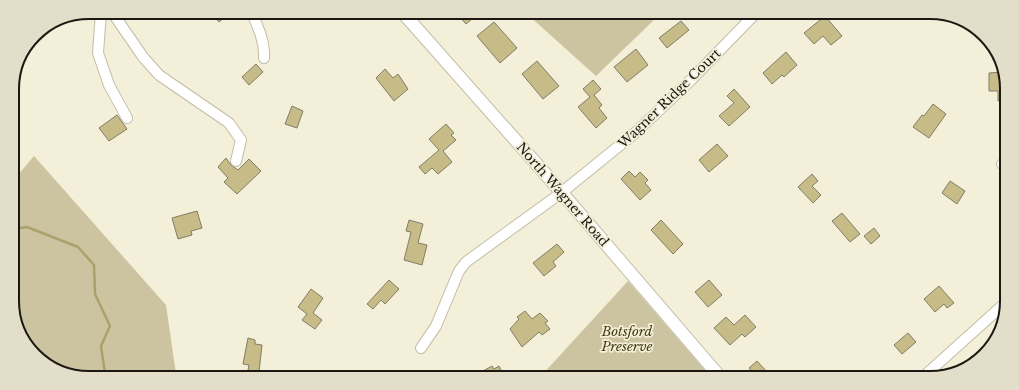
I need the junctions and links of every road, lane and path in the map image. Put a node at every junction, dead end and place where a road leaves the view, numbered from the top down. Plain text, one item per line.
1 (100, 19) edge
2 (117, 19) edge
3 (255, 19) edge
4 (408, 19) edge
5 (750, 19) edge
6 (264, 58) dead end
7 (127, 118) dead end
8 (236, 161) dead end
9 (561, 193) junction
10 (1000, 308) edge
11 (421, 348) dead end
12 (715, 371) edge
13 (930, 371) edge

1 - 7 street
2 - 8 street
3 - 6 street
4 - 9 main road, North Wagner Road
5 - 9 street, Wagner Ridge Court
9 - 11 street, Wagner Ridge Court
9 - 12 main road, North Wagner Road
10 - 13 street

